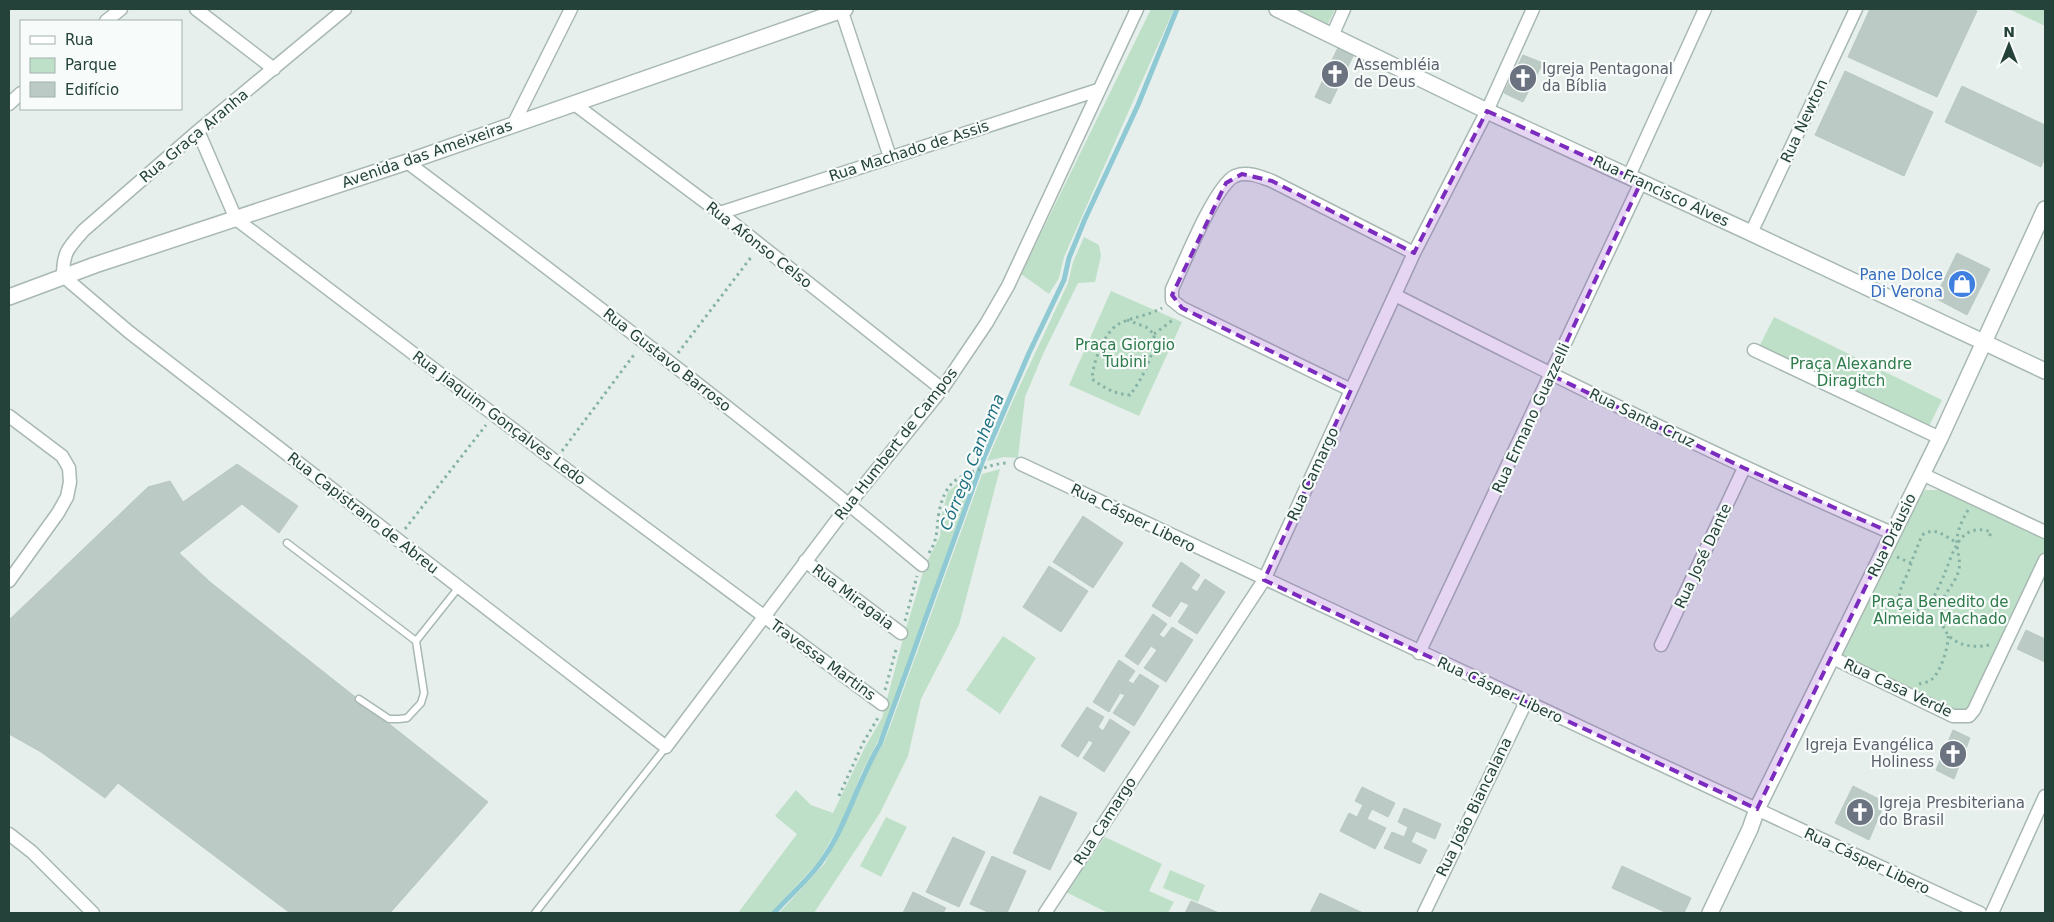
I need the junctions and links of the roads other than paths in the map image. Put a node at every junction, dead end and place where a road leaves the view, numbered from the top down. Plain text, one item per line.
1 (121, 9) edge
2 (196, 9) edge
3 (345, 9) edge
4 (571, 9) edge
5 (842, 9) edge
6 (1137, 9) edge
7 (1277, 9) edge
8 (1344, 9) edge
9 (1533, 9) edge
10 (1705, 9) edge
11 (1856, 9) edge
12 (107, 20) edge
13 (1332, 36) junction
14 (274, 69) junction
15 (1098, 90) junction
16 (20, 94) edge
17 (573, 103) junction
18 (9, 104) edge
19 (1487, 111) junction
20 (513, 124) junction
21 (198, 131) junction
22 (890, 157) junction
23 (407, 162) junction
24 (1635, 179) junction
25 (2045, 209) edge
26 (720, 213) junction
27 (236, 219) junction
28 (1752, 233) junction
29 (1414, 253) junction
30 (63, 276) junction
31 (1395, 295) junction
32 (9, 298) edge
33 (1984, 341) junction
34 (1754, 350) dead end
35 (2045, 371) edge
36 (1551, 375) junction
37 (942, 389) junction
38 (1351, 390) junction
39 (9, 416) edge
40 (1940, 438) junction
41 (1022, 464) dead end
42 (1744, 468) junction
43 (1922, 474) junction
44 (849, 504) junction
45 (2045, 532) edge
46 (1892, 533) junction
47 (287, 543) dead end
48 (2045, 560) edge
49 (806, 561) junction
50 (922, 565) dead end
51 (1264, 580) junction
52 (9, 581) edge
53 (459, 587) junction
54 (763, 616) junction
55 (901, 633) dead end
56 (416, 641) junction
57 (1662, 645) dead end
58 (1419, 653) junction
59 (1832, 658) junction
60 (359, 699) dead end
61 (1526, 702) junction
62 (882, 704) dead end
63 (666, 747) junction
64 (2045, 796) edge
65 (1757, 809) junction
66 (9, 834) edge
67 (93, 913) edge
68 (535, 913) edge
69 (1045, 913) edge
70 (1424, 913) edge
71 (1710, 913) edge
72 (1980, 913) edge
73 (1992, 913) edge

1 - 12 street
2 - 14 street
3 - 14 street, Rua Graça Aranha
4 - 20 street
5 - 17 street, Avenida das Ameixeiras
5 - 22 street
6 - 15 street, Rua Humbert de Campos
7 - 13 street, Rua Francisco Alves
8 - 13 street
9 - 19 street, Rua Camargo
10 - 24 street, Rua Ermano Guazzelli
11 - 28 street, Rua Newton
13 - 19 street, Rua Francisco Alves
14 - 21 street, Rua Graça Aranha
15 - 22 street, Rua Machado de Assis
15 - 37 street, Rua Humbert de Campos
16 - 18 street
17 - 20 street, Avenida das Ameixeiras
17 - 26 street, Rua Afonso Celso
19 - 24 street, Rua Francisco Alves
19 - 29 street, Rua Camargo
20 - 23 street, Avenida das Ameixeiras
21 - 27 street
21 - 30 street, Rua Graça Aranha
22 - 26 street, Rua Machado de Assis
23 - 27 street, Avenida das Ameixeiras
23 - 44 street, Rua Gustavo Barroso
24 - 28 street, Rua Francisco Alves
24 - 36 street, Rua Ermano Guazzelli
25 - 33 street, Rua Dráusio
26 - 37 street, Rua Afonso Celso
27 - 30 street, Avenida das Ameixeiras
27 - 54 street, Rua Jiaquim Gonçalves Ledo
28 - 33 street, Rua Francisco Alves
29 - 31 street, Rua Camargo
29 - 38 street
30 - 32 street, Avenida das Ameixeiras
30 - 53 street, Rua Capistrano de Abreu
31 - 36 street, Rua Santa Cruz
31 - 38 street, Rua Camargo
33 - 35 street, Rua Francisco Alves
33 - 40 street, Rua Dráusio
34 - 40 street
36 - 42 street, Rua Santa Cruz
36 - 58 street, Rua Ermano Guazzelli
37 - 44 street, Rua Humbert de Campos
38 - 51 street, Rua Camargo
39 - 52 street
40 - 43 street, Rua Dráusio
41 - 51 street, Rua Cásper Libero
42 - 46 street, Rua Santa Cruz
42 - 57 street, Rua José Dante
43 - 45 street
43 - 46 street, Rua Dráusio
44 - 49 street, Rua Humbert de Campos
44 - 50 street, Rua Gustavo Barroso
46 - 59 street, Rua Dráusio
47 - 56 lane
48 - 59 street, Rua Casa Verde
49 - 54 street, Rua Humbert de Campos
49 - 55 street, Rua Miragaia
51 - 58 street, Rua Cásper Libero
51 - 69 street, Rua Camargo
53 - 56 lane
53 - 63 street, Rua Capistrano de Abreu
54 - 62 street, Travessa Martins
54 - 63 street, Rua Humbert de Campos
56 - 60 lane
58 - 61 street, Rua Cásper Libero
59 - 65 street, Rua Dráusio
61 - 65 street, Rua Cásper Libero
61 - 70 street, Rua João Biancalana
63 - 68 lane
64 - 73 street
65 - 71 street, Rua Dráusio
65 - 72 street, Rua Cásper Libero
66 - 67 street

